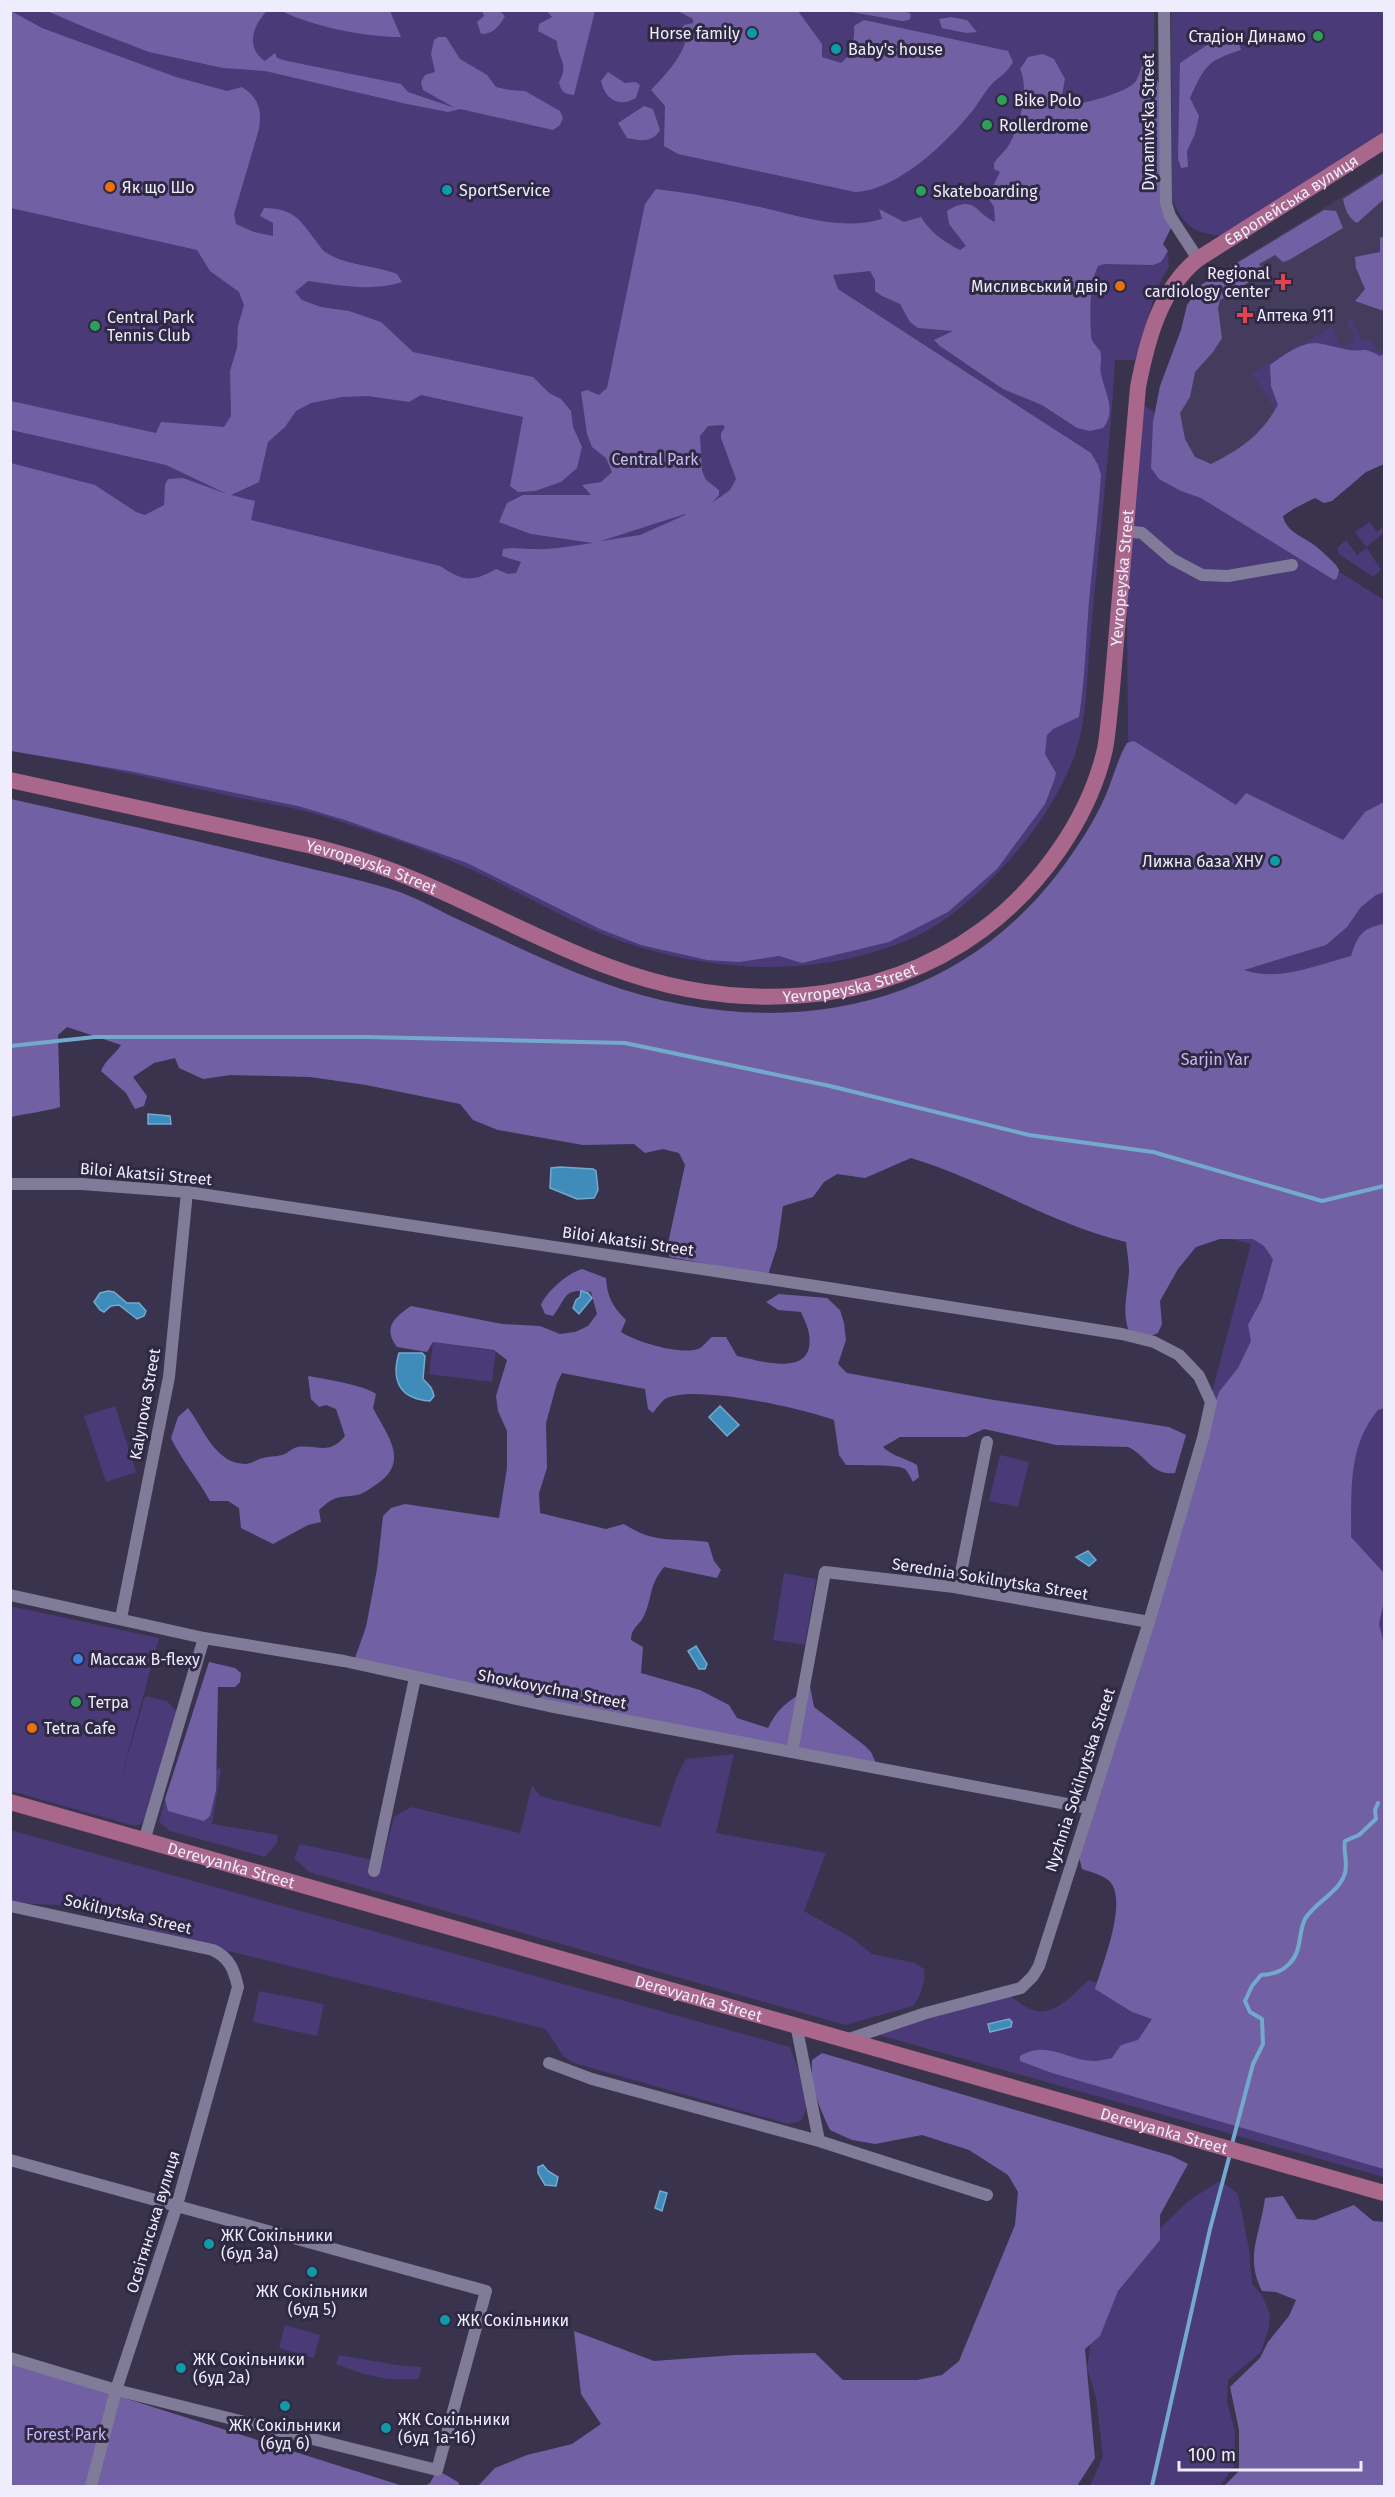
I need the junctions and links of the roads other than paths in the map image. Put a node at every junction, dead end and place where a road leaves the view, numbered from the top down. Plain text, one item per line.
1 (1164, 10) edge
2 (1384, 141) edge
3 (1198, 259) junction
4 (1126, 531) junction
5 (1292, 565) dead end
6 (10, 780) edge
7 (10, 1184) edge
8 (187, 1192) junction
9 (1211, 1402) joint
10 (987, 1442) dead end
11 (958, 1587) junction
12 (10, 1595) edge
13 (121, 1618) junction
14 (1149, 1622) junction
15 (204, 1638) junction
16 (415, 1678) junction
17 (792, 1752) junction
18 (10, 1802) edge
19 (1088, 1808) junction
20 (144, 1841) junction
21 (374, 1871) dead end
22 (10, 1906) edge
23 (233, 1966) joint
24 (796, 2024) junction
25 (846, 2040) junction
26 (549, 2063) dead end
27 (819, 2141) junction
28 (10, 2160) edge
29 (1384, 2193) edge
30 (987, 2195) dead end
31 (177, 2205) junction
32 (10, 2358) edge
33 (116, 2390) junction
34 (91, 2487) edge

1 - 3 street, Dynamivs'ka Street
2 - 3 main road, Європейська вулиця
3 - 4 main road, Yevropeyska Street
4 - 5 street
4 - 6 main road, Yevropeyska Street
7 - 8 street, Biloi Akatsii Street
8 - 9 street, Biloi Akatsii Street
8 - 13 street, Kalynova Street
9 - 14 street, Nyzhnia Sokilnytska Street
10 - 11 street
11 - 14 street, Serednia Sokilnytska Street
11 - 17 street, Serednia Sokilnytska Street
12 - 13 street, Shovkovychna Street
13 - 15 street, Shovkovychna Street
14 - 19 street, Nyzhnia Sokilnytska Street
15 - 16 street, Shovkovychna Street
15 - 20 street
16 - 17 street, Shovkovychna Street
16 - 21 street
17 - 19 street, Shovkovychna Street
18 - 20 main road, Derevyanka Street
19 - 25 street, Nyzhnia Sokilnytska Street
20 - 24 main road, Derevyanka Street
22 - 23 street, Sokilnytska Street
23 - 31 street, Освітянська вулиця
24 - 25 main road, Derevyanka Street
24 - 27 street
25 - 29 main road, Derevyanka Street
26 - 27 street
27 - 30 street
28 - 31 street
31 - 33 street, Освітянська вулиця
31 - 33 street
32 - 33 street
33 - 34 street, Освітянська вулиця

